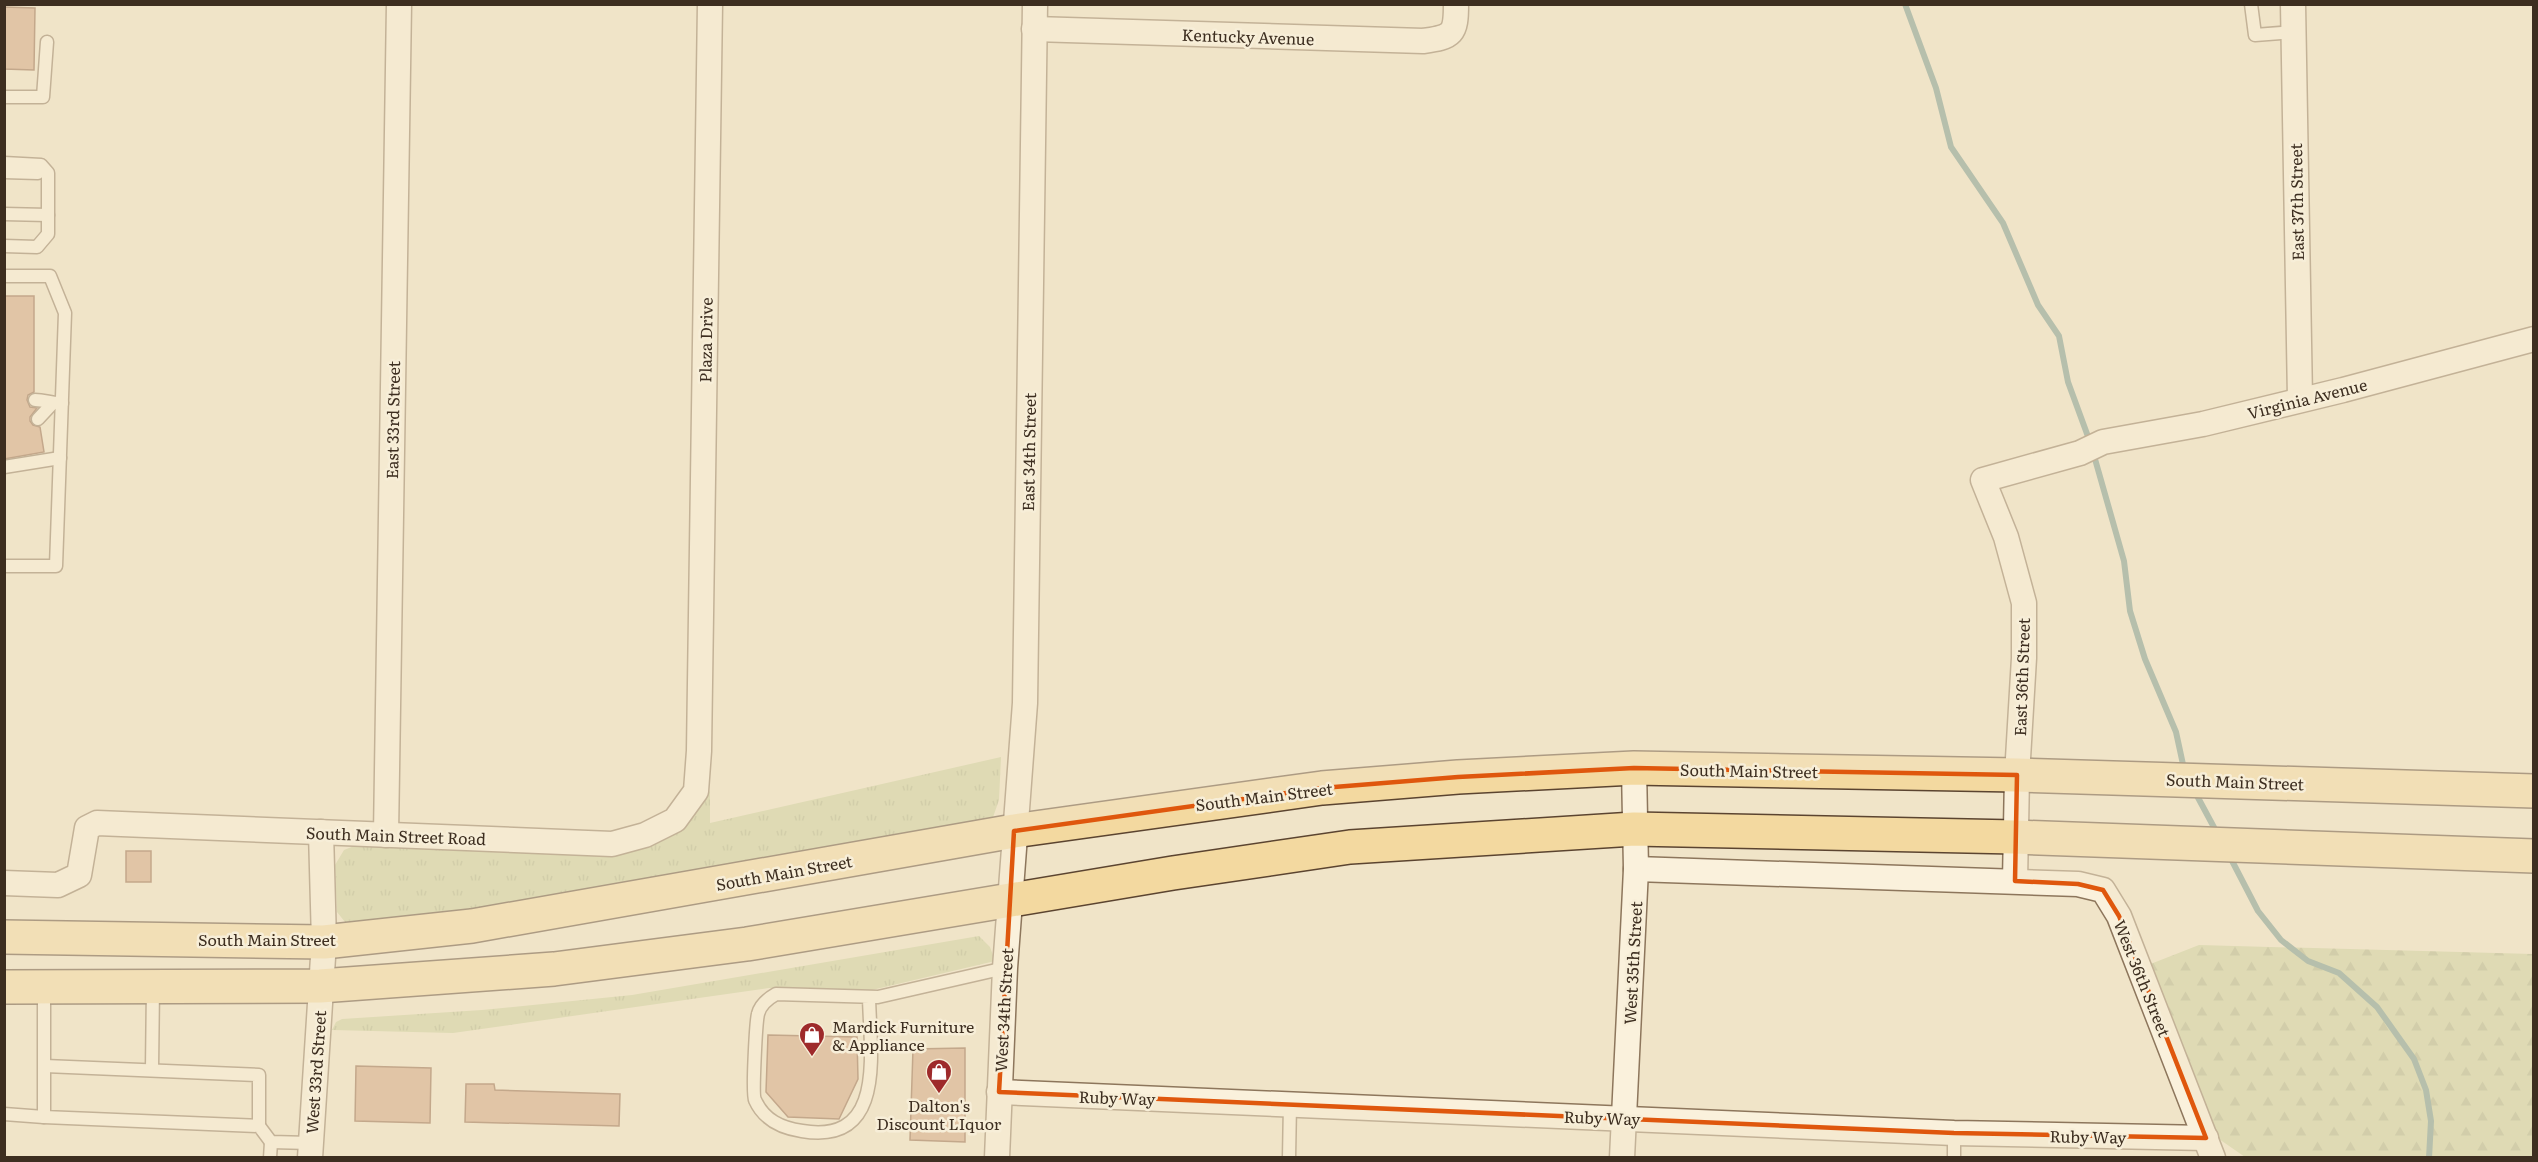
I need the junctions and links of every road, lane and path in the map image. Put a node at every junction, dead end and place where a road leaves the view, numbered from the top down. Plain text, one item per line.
1 (399, 4) edge
2 (710, 4) edge
3 (1035, 4) edge
4 (2251, 4) edge
5 (2293, 4) edge
6 (1456, 16) edge
7 (1034, 29) junction
8 (2293, 32) junction
9 (47, 42) dead end
10 (4, 98) edge
11 (4, 163) edge
12 (4, 172) edge
13 (48, 173) junction
14 (4, 214) edge
15 (48, 215) junction
16 (4, 246) edge
17 (4, 276) edge
18 (2534, 339) edge
19 (2300, 399) junction
20 (35, 400) dead end
21 (57, 403) junction
22 (38, 419) dead end
23 (2080, 453) joint
24 (60, 458) junction
25 (4, 467) edge
26 (4, 566) edge
27 (699, 675) joint
28 (1634, 768) junction
29 (2017, 775) junction
30 (2534, 791) edge
31 (1634, 829) junction
32 (1014, 831) junction
33 (321, 832) junction
34 (386, 835) junction
35 (2015, 837) junction
36 (2534, 856) edge
37 (1636, 869) junction
38 (2016, 881) junction
39 (4, 883) edge
40 (1011, 900) junction
41 (4, 937) edge
42 (324, 942) junction
43 (1005, 968) junction
44 (320, 986) junction
45 (4, 987) edge
46 (153, 987) junction
47 (44, 988) junction
48 (869, 997) junction
49 (45, 1066) junction
50 (152, 1070) junction
51 (999, 1092) junction
52 (1290, 1104) junction
53 (4, 1114) edge
54 (44, 1117) junction
55 (1624, 1118) junction
56 (259, 1126) junction
57 (1954, 1133) junction
58 (271, 1142) junction
59 (2209, 1148) edge
60 (310, 1150) edge
61 (270, 1158) edge
62 (997, 1158) edge
63 (1289, 1158) edge
64 (1622, 1158) edge
65 (1954, 1158) edge

1 - 34 street, East 33rd Street
2 - 27 street, Plaza Drive
3 - 7 street, East 34th Street
4 - 8 lane
5 - 8 street, East 37th Street
6 - 7 street, Kentucky Avenue
7 - 32 street, East 34th Street
8 - 19 street, East 37th Street
9 - 10 lane
11 - 13 lane
12 - 13 lane
13 - 15 lane
14 - 15 lane
15 - 16 lane
17 - 21 lane
18 - 19 street, Virginia Avenue
19 - 23 street, Virginia Avenue
20 - 21 lane
21 - 22 lane
21 - 24 lane
23 - 29 street, East 36th Street
24 - 25 lane
24 - 26 lane
27 - 34 street, South Main Street Road
28 - 29 main road, South Main Street
28 - 31 street, West 35th Street
28 - 32 main road, South Main Street
29 - 30 main road, South Main Street
29 - 35 street, East 36th Street
31 - 35 main road
31 - 37 street, West 35th Street
31 - 40 main road
32 - 40 street, East 34th Street
32 - 42 main road, South Main Street
33 - 34 street, South Main Street Road
33 - 39 street, South Main Street Road
33 - 42 street
35 - 36 main road
35 - 38 street
37 - 38 street
37 - 55 street, West 35th Street
38 - 59 street, West 36th Street
40 - 43 street, West 34th Street
40 - 44 main road
41 - 42 main road, South Main Street
42 - 44 street
43 - 48 lane
43 - 51 street, West 34th Street
44 - 46 main road
44 - 60 street, West 33rd Street
45 - 47 main road
46 - 47 main road
46 - 50 lane
47 - 49 lane
48 - 48 lane
49 - 50 lane
49 - 54 lane
50 - 56 lane
51 - 52 street, Ruby Way
51 - 62 street, West 34th Street
52 - 55 street, Ruby Way
52 - 63 lane
53 - 54 lane
54 - 56 lane
55 - 57 street, Ruby Way
55 - 64 street, West 35th Street
56 - 58 lane
57 - 59 street, Ruby Way
57 - 65 lane
58 - 60 lane
58 - 61 lane

